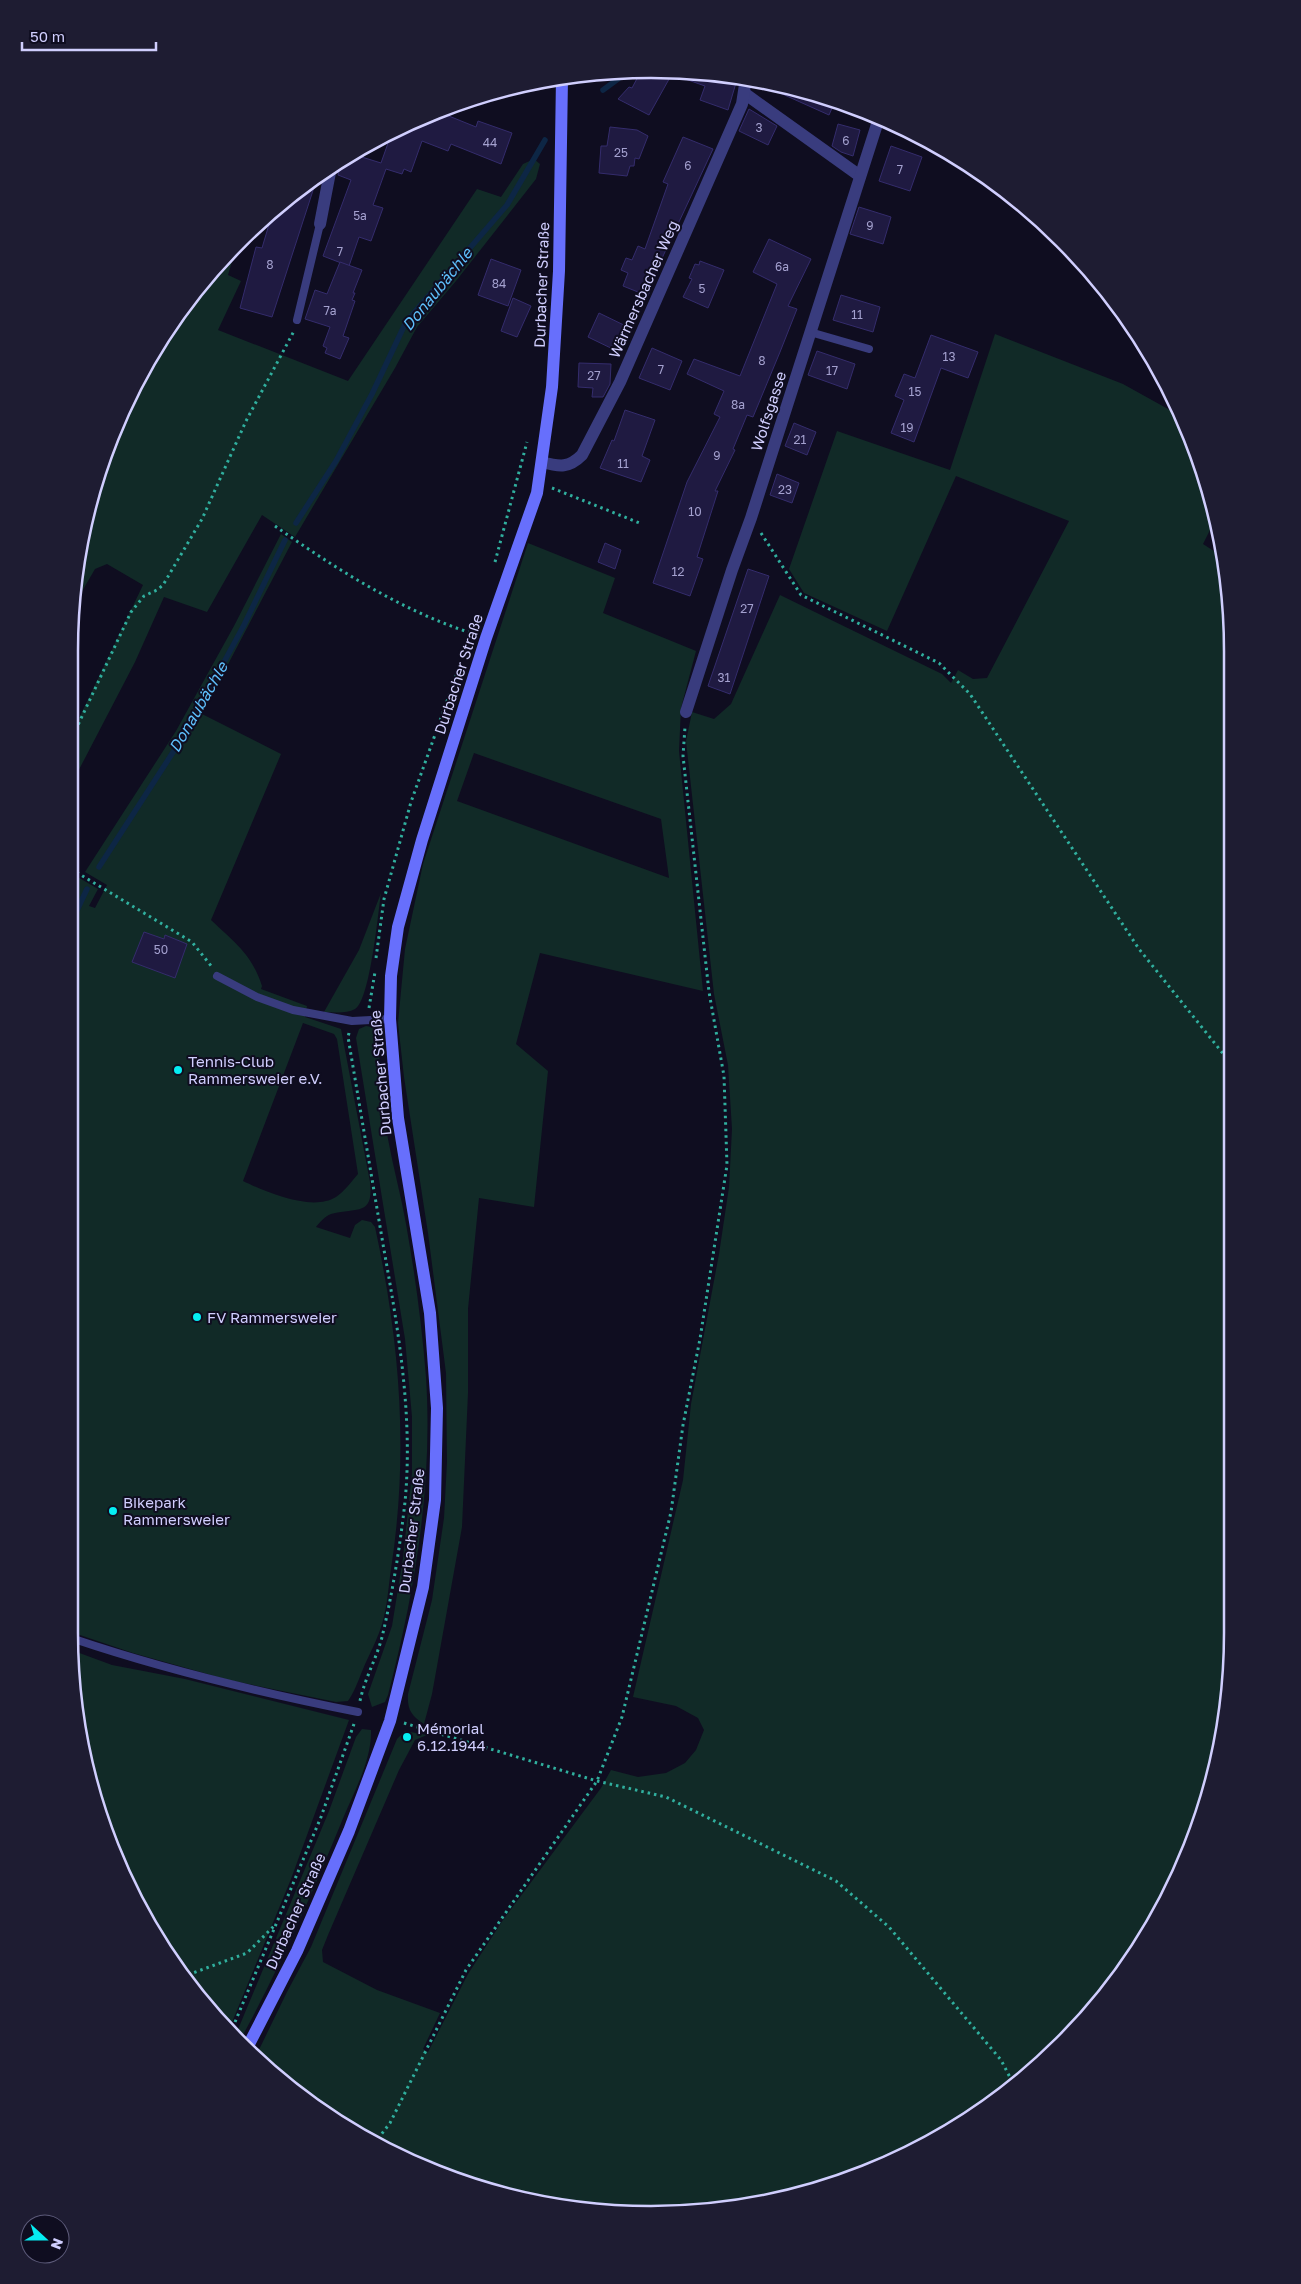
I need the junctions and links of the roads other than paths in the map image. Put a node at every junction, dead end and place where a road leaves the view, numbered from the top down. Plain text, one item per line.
1 (562, 85) edge
2 (745, 86) edge
3 (744, 92) junction
4 (877, 124) edge
5 (329, 176) edge
6 (860, 176) junction
7 (320, 224) joint
8 (297, 320) road end
9 (810, 332) junction
10 (869, 349) dead end
11 (542, 462) junction
12 (686, 712) road end
13 (217, 976) road end
14 (390, 1019) junction
15 (78, 1640) edge
16 (358, 1712) road end
17 (250, 2043) edge

1 - 11 street, Durbacher Straße
2 - 3 street, Wärmersbacher Weg
3 - 6 street
3 - 11 street, Wärmersbacher Weg
4 - 6 street, Wolfsgasse
5 - 7 street
6 - 9 street, Wolfsgasse
7 - 8 lane
9 - 10 lane
9 - 12 street, Wolfsgasse
11 - 14 street, Durbacher Straße
13 - 14 lane
14 - 17 street, Durbacher Straße
15 - 16 lane

